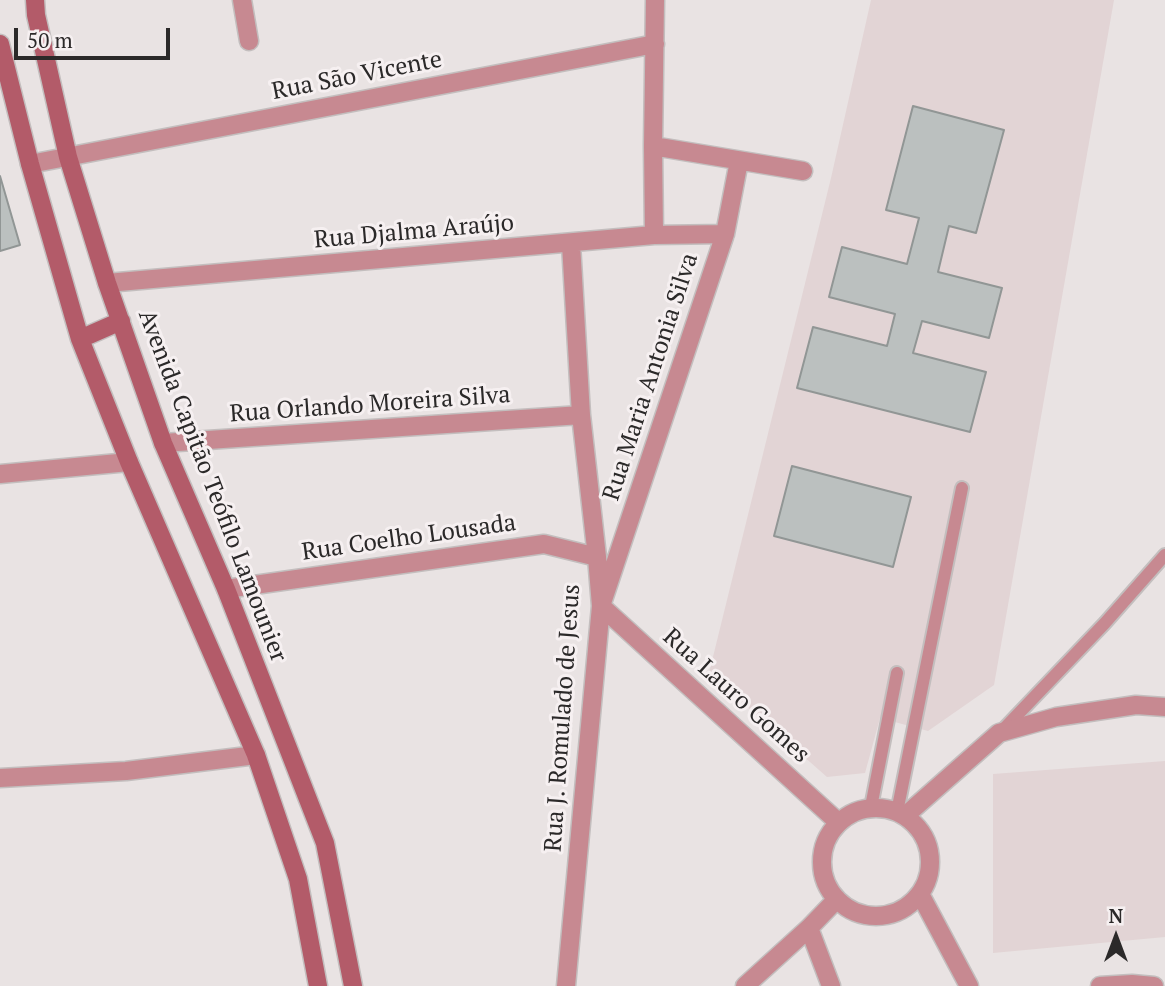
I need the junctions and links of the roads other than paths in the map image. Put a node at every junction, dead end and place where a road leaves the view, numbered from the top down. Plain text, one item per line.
1 (35, 0) edge
2 (242, 0) edge
3 (655, 0) edge
4 (249, 41) dead end
5 (0, 44) edge
6 (655, 44) junction
7 (653, 146) junction
8 (68, 157) junction
9 (739, 161) junction
10 (30, 164) junction
11 (803, 171) dead end
12 (725, 234) junction
13 (654, 235) junction
14 (571, 244) junction
15 (107, 283) junction
16 (121, 321) junction
17 (80, 339) junction
18 (581, 415) junction
19 (163, 443) junction
20 (128, 461) junction
21 (0, 474) edge
22 (962, 488) dead end
23 (1165, 555) edge
24 (597, 557) junction
25 (226, 589) junction
26 (601, 606) junction
27 (897, 673) dead end
28 (1165, 707) edge
29 (999, 733) junction
30 (256, 755) junction
31 (0, 778) edge
32 (871, 807) junction
33 (902, 814) junction
34 (838, 822) junction
35 (920, 894) junction
36 (837, 900) junction
37 (809, 928) junction
38 (318, 986) edge
39 (353, 986) edge
40 (566, 986) edge
41 (746, 986) edge
42 (831, 986) edge
43 (969, 986) edge
44 (1100, 986) edge
45 (1154, 986) edge

1 - 8 main road, Avenida Capitão Teófilo Lamounier
2 - 4 street
3 - 6 street
5 - 10 main road
6 - 7 street
6 - 8 street, Rua São Vicente
7 - 9 street
7 - 13 street
8 - 10 street, Rua São Vicente
8 - 15 main road, Avenida Capitão Teófilo Lamounier
9 - 11 street
9 - 12 street, Rua Maria Antonia Silva
10 - 17 main road
12 - 13 street, Rua Djalma Araújo
12 - 26 street, Rua Maria Antonia Silva
13 - 14 street, Rua Djalma Araújo
14 - 15 street, Rua Djalma Araújo
14 - 18 street, Rua J. Romulado de Jesus
15 - 16 main road, Avenida Capitão Teófilo Lamounier
16 - 17 main road
16 - 19 main road, Avenida Capitão Teófilo Lamounier
17 - 20 main road
18 - 19 street, Rua Orlando Moreira Silva
18 - 24 street, Rua J. Romulado de Jesus
19 - 25 main road, Avenida Capitão Teófilo Lamounier
20 - 21 street
20 - 30 main road
22 - 33 lane
23 - 29 lane
24 - 25 street, Rua Coelho Lousada
24 - 26 street, Rua J. Romulado de Jesus
25 - 39 main road, Avenida Capitão Teófilo Lamounier
26 - 34 street, Rua Lauro Gomes
26 - 40 street, Rua J. Romulado de Jesus
27 - 32 lane
28 - 29 street
29 - 33 street
30 - 31 street
30 - 38 main road
32 - 33 street
32 - 34 street
33 - 35 street
34 - 36 street
35 - 36 street
35 - 43 street
36 - 37 street
37 - 41 street
37 - 42 street
44 - 45 street

